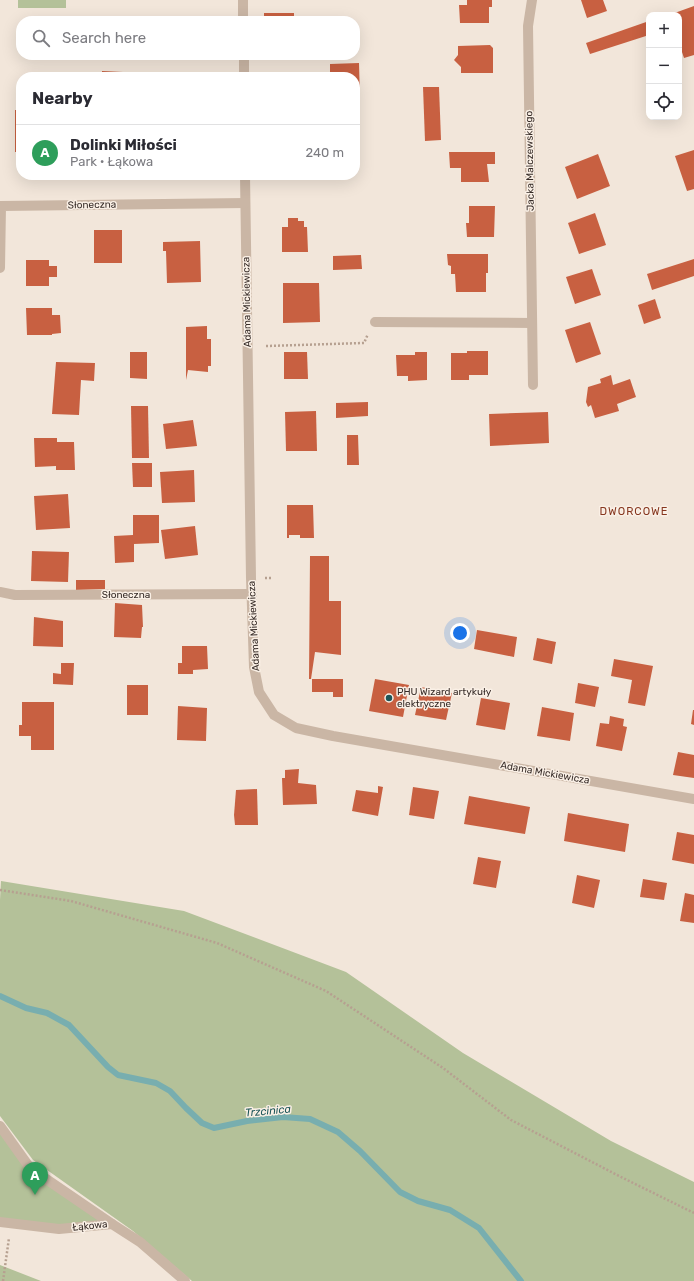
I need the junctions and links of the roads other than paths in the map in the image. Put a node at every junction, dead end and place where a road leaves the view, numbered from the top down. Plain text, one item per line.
1 (243, 0) edge
2 (532, 0) edge
3 (243, 16) edge
4 (244, 60) edge
5 (244, 72) edge
6 (245, 180) edge
7 (246, 203) junction
8 (0, 268) edge
9 (375, 322) road end
10 (532, 323) junction
11 (533, 385) dead end
12 (0, 592) edge
13 (252, 594) junction
14 (694, 799) edge
15 (0, 1126) edge
16 (0, 1222) edge
17 (112, 1224) junction
18 (185, 1281) edge

1 - 3 street
2 - 10 street, Jacka Malczewskiego
4 - 5 street
6 - 7 street, Adama Mickiewicza
7 - 8 street, Słoneczna
7 - 13 street, Adama Mickiewicza
9 - 10 street
10 - 11 street, Jacka Malczewskiego
12 - 13 street, Słoneczna
13 - 14 street, Adama Mickiewicza
15 - 17 street
16 - 17 street, Łąkowa
17 - 18 street, Łąkowa

